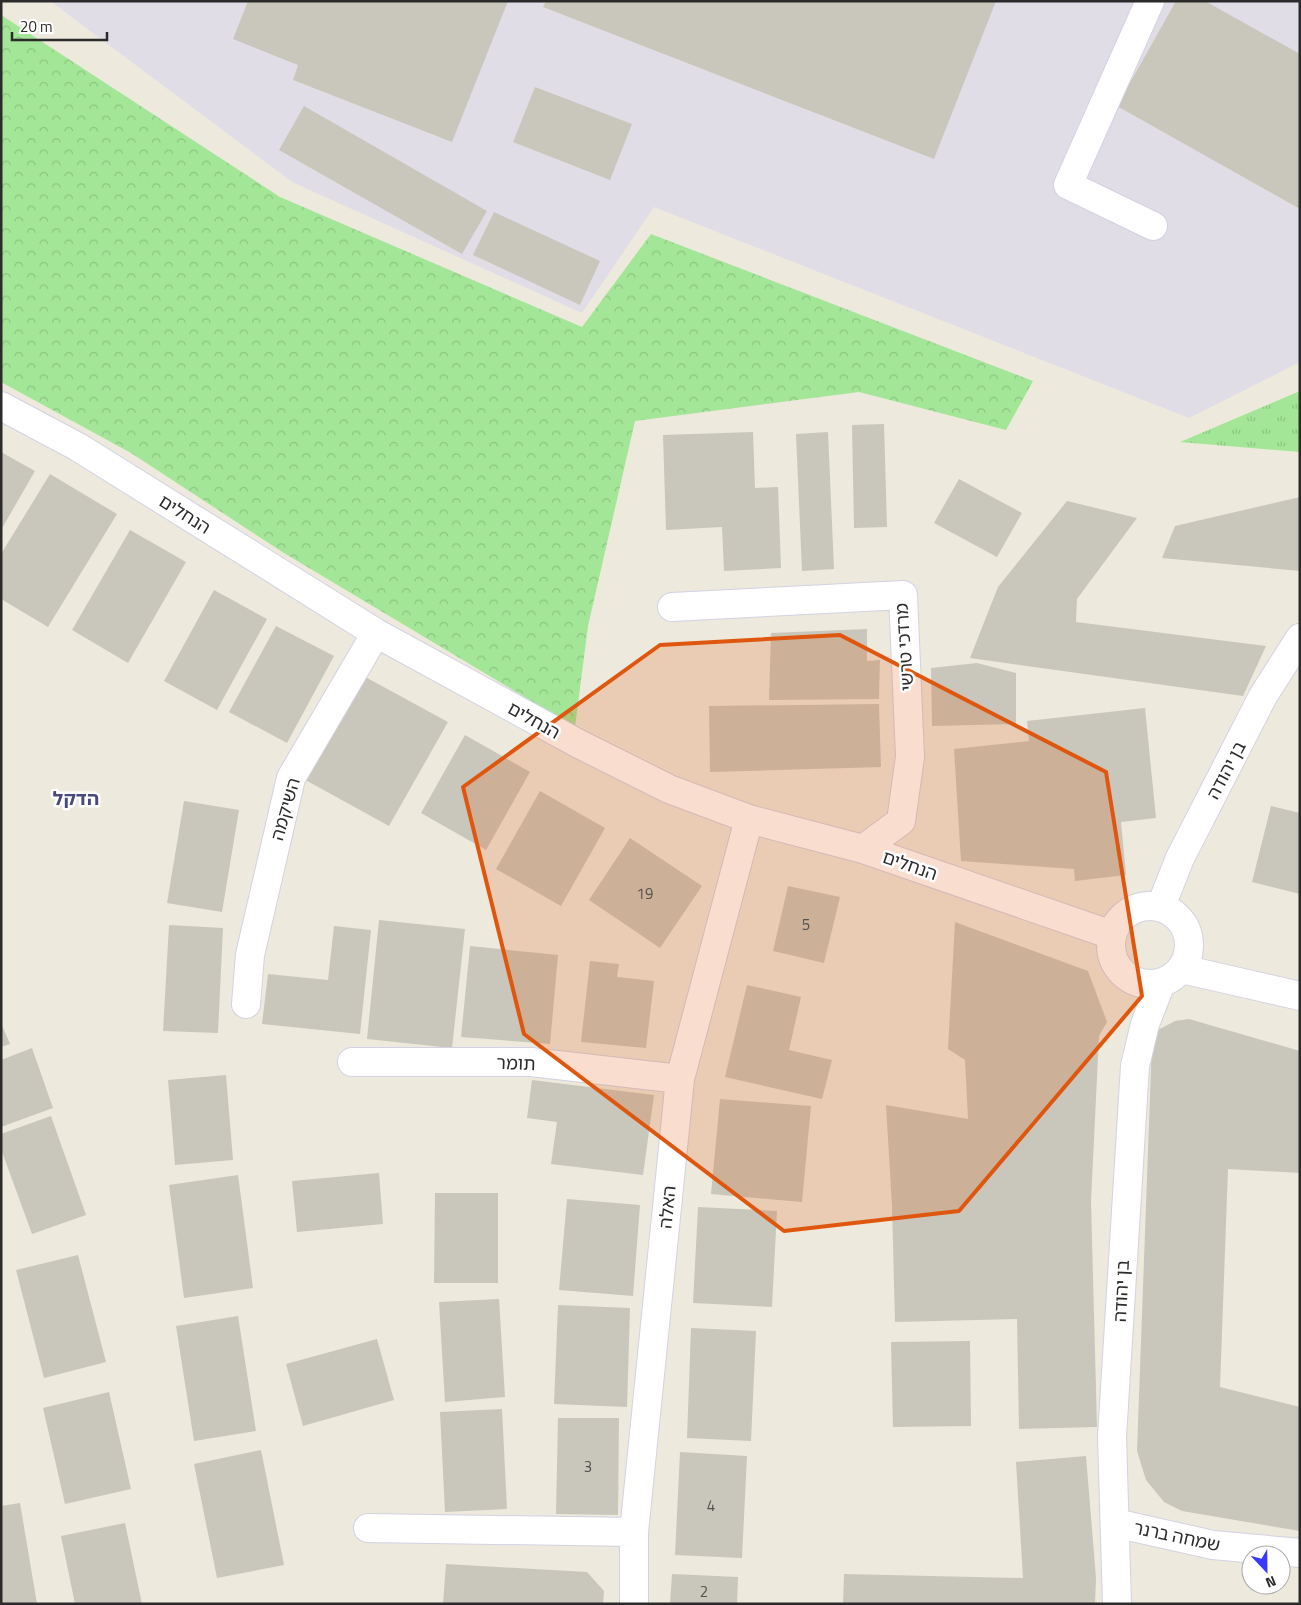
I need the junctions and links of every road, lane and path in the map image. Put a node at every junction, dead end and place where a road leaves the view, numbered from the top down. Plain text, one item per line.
1 (1150, 1) edge
2 (1153, 226) dead end
3 (1, 406) edge
4 (672, 607) dead end
5 (376, 633) junction
6 (1300, 638) edge
7 (749, 819) junction
8 (863, 849) junction
9 (1162, 906) junction
10 (1112, 935) junction
11 (1171, 976) junction
12 (1300, 996) edge
13 (246, 1004) dead end
14 (352, 1062) dead end
15 (680, 1079) junction
16 (1115, 1523) junction
17 (368, 1528) dead end
18 (634, 1532) junction
19 (1300, 1553) edge
20 (634, 1604) edge
21 (1117, 1604) edge

1 - 2 street
3 - 5 street, הנחלים
4 - 8 street, מרדכי טרשי
5 - 7 street, הנחלים
5 - 13 street, השיקמה
6 - 9 street, בן יהודה
7 - 8 street, הנחלים
7 - 15 street, האלה
8 - 10 street, הנחלים
9 - 10 street
9 - 11 street
10 - 11 street
11 - 12 street
11 - 16 street, בן יהודה
14 - 15 street, תומר
15 - 18 street, האלה
16 - 19 street, שמחה ברנר
16 - 21 street, בן יהודה
17 - 18 street
18 - 20 street, האלה

